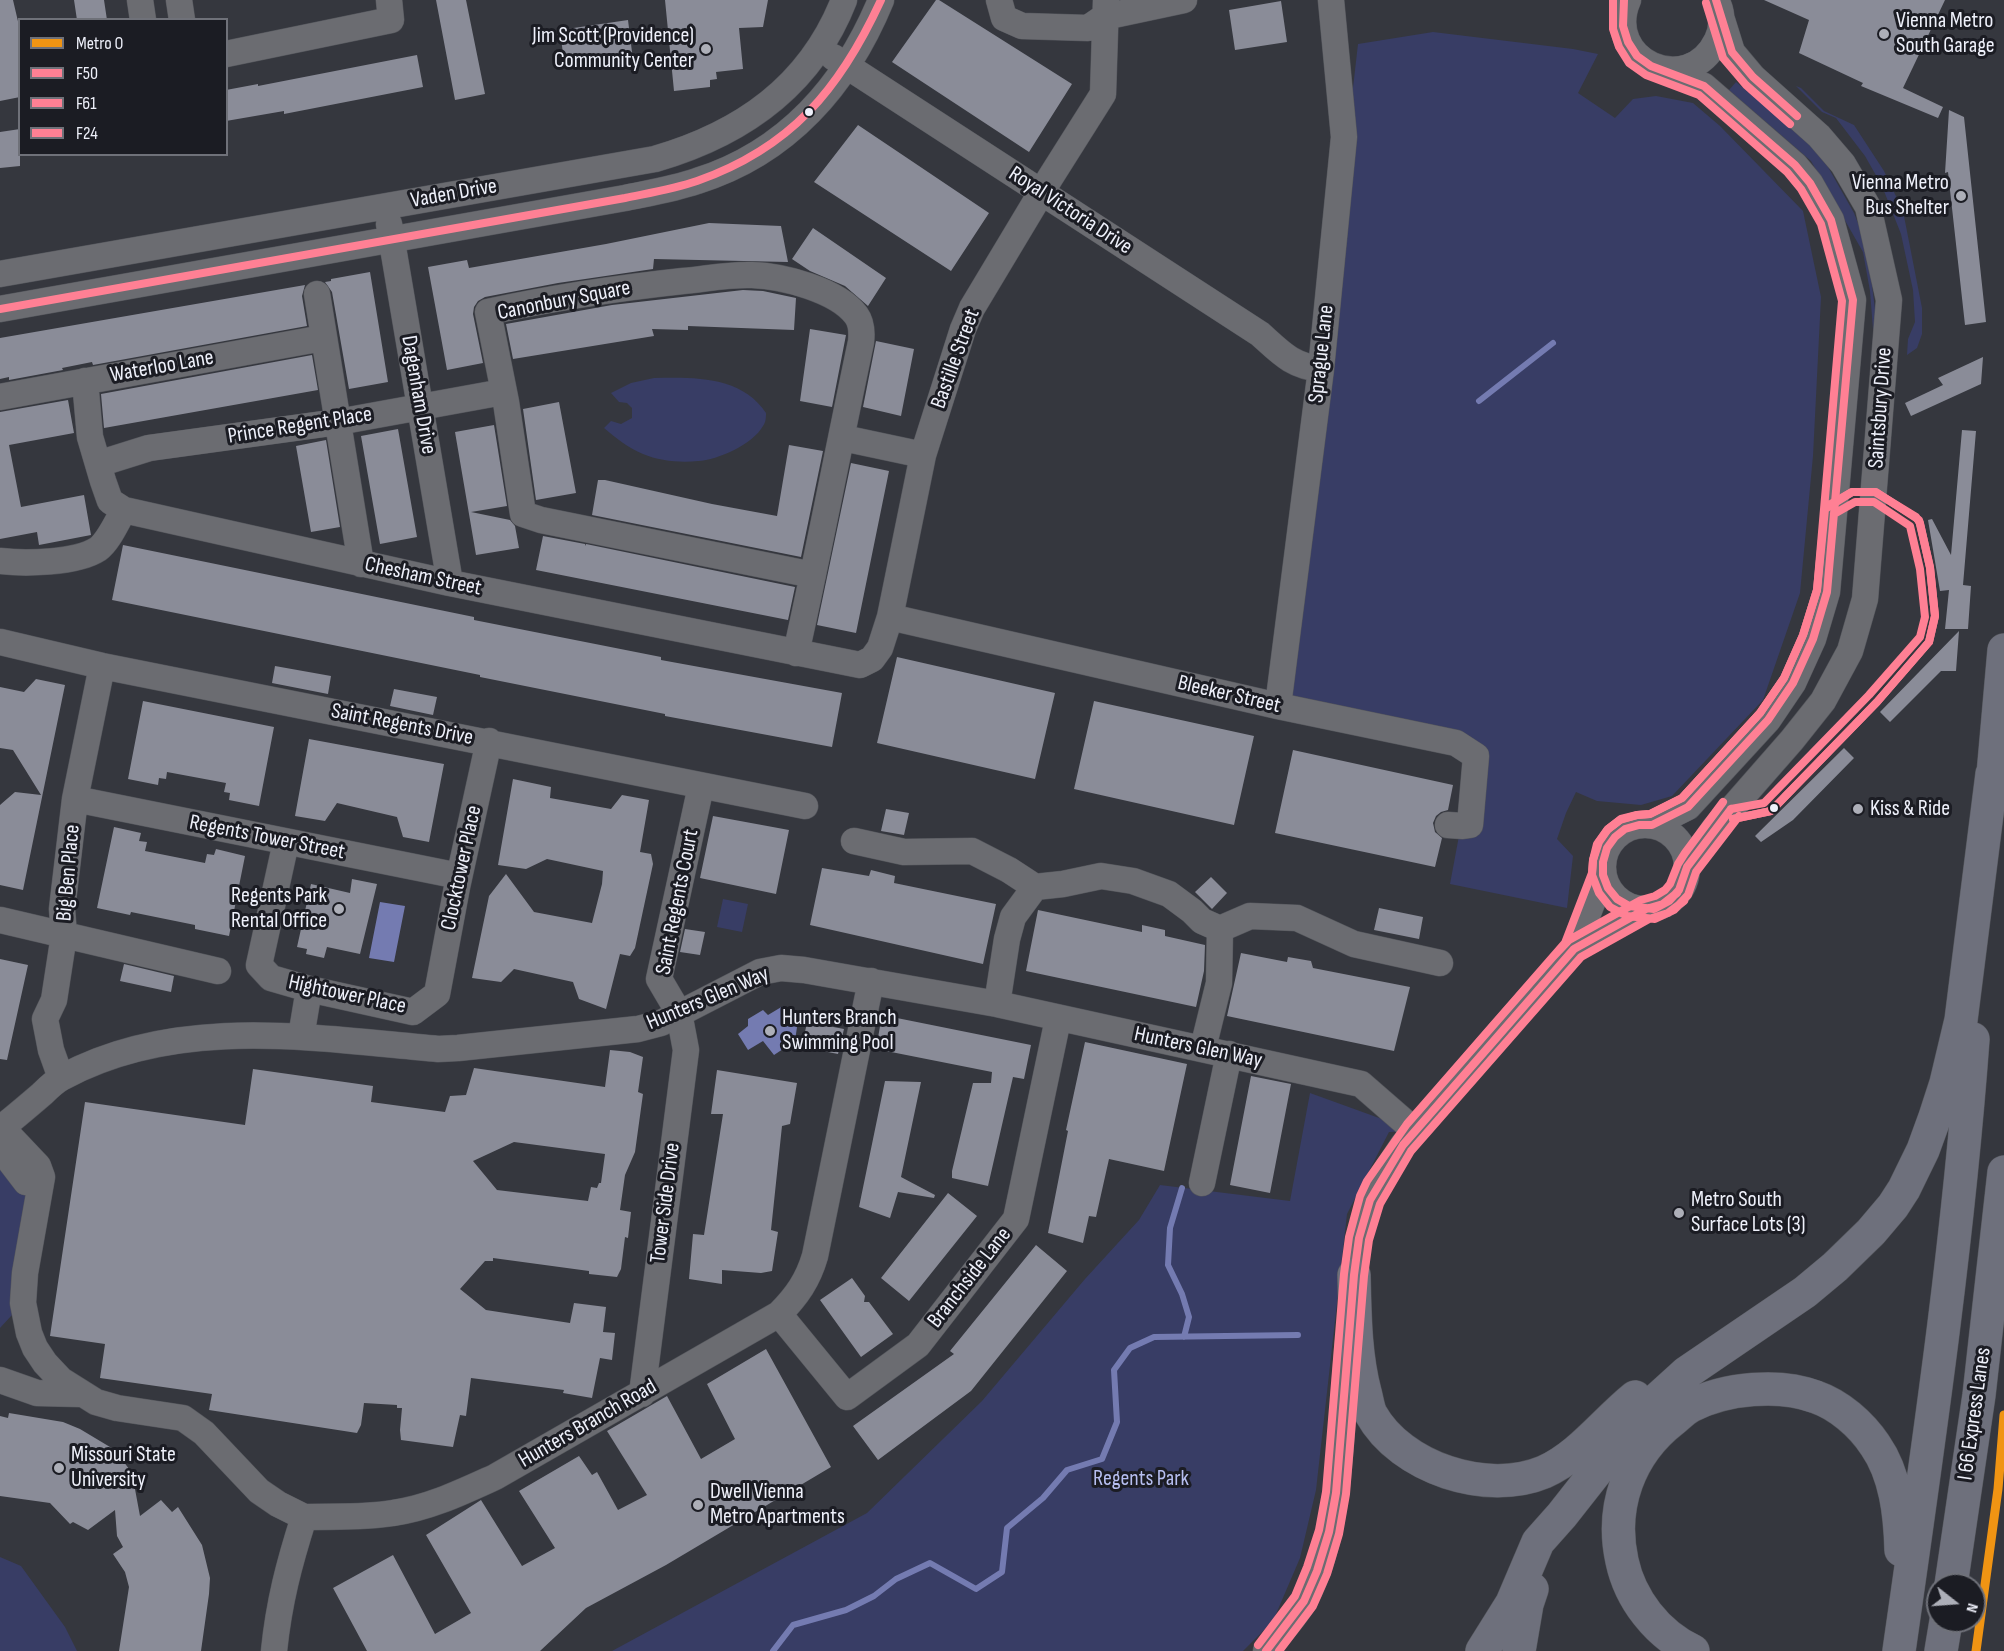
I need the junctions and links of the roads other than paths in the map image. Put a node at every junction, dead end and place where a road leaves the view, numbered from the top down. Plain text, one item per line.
1 (140, 0) edge
2 (179, 0) edge
3 (389, 0) edge
4 (844, 0) edge
5 (881, 0) edge
6 (999, 0) edge
7 (1184, 0) edge
8 (1331, 0) edge
9 (1626, 3) edge
10 (1105, 9) edge
11 (1719, 10) edge
12 (143, 18) edge
13 (182, 18) edge
14 (819, 47) junction
15 (228, 54) edge
16 (847, 67) junction
17 (1667, 70) junction
18 (1041, 192) junction
19 (387, 206) junction
20 (391, 240) junction
21 (0, 274) edge
22 (317, 294) dead end
23 (0, 309) edge
24 (324, 338) junction
25 (1321, 369) junction
26 (85, 381) junction
27 (504, 392) junction
28 (0, 397) edge
29 (420, 406) junction
30 (338, 422) junction
31 (843, 438) junction
32 (923, 454) junction
33 (98, 464) junction
34 (124, 510) junction
35 (0, 561) edge
36 (361, 564) junction
37 (813, 575) junction
38 (450, 583) junction
39 (890, 617) junction
40 (0, 642) edge
41 (2004, 650) edge
42 (796, 653) junction
43 (860, 665) joint
44 (102, 666) junction
45 (1278, 706) junction
46 (489, 741) junction
47 (1992, 774) junction
48 (700, 786) junction
49 (75, 799) junction
50 (805, 806) dead end
51 (1448, 825) dead end
52 (1652, 825) junction
53 (286, 842) junction
54 (854, 842) dead end
55 (1687, 867) junction
56 (1603, 875) junction
57 (459, 876) junction
58 (1035, 887) junction
59 (1646, 909) junction
60 (0, 920) edge
61 (1220, 929) junction
62 (64, 935) junction
63 (1574, 949) junction
64 (1440, 963) dead end
65 (218, 971) dead end
66 (871, 981) junction
67 (309, 989) junction
68 (436, 994) joint
69 (997, 1004) junction
70 (679, 1013) junction
71 (1058, 1019) junction
72 (301, 1037) junction
73 (1203, 1048) junction
74 (1229, 1054) junction
75 (61, 1078) junction
76 (1415, 1131) junction
77 (1, 1135) edge
78 (2004, 1172) edge
79 (0, 1173) edge
80 (1202, 1183) dead end
81 (33, 1184) junction
82 (1354, 1275) junction
83 (1774, 1313) junction
84 (780, 1314) junction
85 (0, 1380) edge
86 (80, 1394) junction
87 (642, 1394) junction
88 (1562, 1515) junction
89 (304, 1517) junction
90 (1953, 1573) edge
91 (1944, 1633) edge
92 (1900, 1644) edge
93 (274, 1651) edge
94 (1266, 1651) edge
95 (1482, 1651) edge
96 (1519, 1651) edge
97 (1693, 1651) edge
98 (1941, 1651) edge

1 - 12 street
2 - 13 street
3 - 15 street
4 - 14 street, Vaden Drive
5 - 16 street, Vaden Drive
6 - 10 street
7 - 10 street
8 - 25 street, Sprague Lane
9 - 17 street, Saintsbury Drive
10 - 18 street, Bastille Street
11 - 17 street
11 - 55 street, Saintsbury Drive
14 - 16 street, Royal Victoria Drive
14 - 19 street, Vaden Drive
16 - 18 street, Royal Victoria Drive
16 - 20 street, Vaden Drive
17 - 52 street, Saintsbury Drive
18 - 25 street, Royal Victoria Drive
18 - 32 street, Bastille Street
19 - 20 street, Dagenham Drive
19 - 21 street, Vaden Drive
20 - 23 street, Vaden Drive
20 - 29 street, Dagenham Drive
22 - 24 street
24 - 26 street, Waterloo Lane
24 - 30 street
25 - 45 street, Sprague Lane
26 - 28 street, Waterloo Lane
26 - 33 street
27 - 29 street, Prince Regent Place
27 - 31 street, Canonbury Square
27 - 37 street, Canonbury Square
29 - 30 street, Prince Regent Place
29 - 38 street, Dagenham Drive
30 - 33 street, Prince Regent Place
30 - 36 street
31 - 32 street
31 - 37 street, Canonbury Square
32 - 39 street, Bastille Street
33 - 34 street
34 - 35 street
34 - 36 street, Chesham Street
36 - 38 street, Chesham Street
37 - 42 street, Canonbury Square
38 - 42 street, Chesham Street
39 - 43 street, Bastille Street
39 - 45 street, Bleeker Street
40 - 44 street, Saint Regents Drive
41 - 47 highway
42 - 43 street, Chesham Street
44 - 46 street, Saint Regents Drive
44 - 49 street, Big Ben Place
45 - 51 street, Bleeker Street
46 - 48 street, Saint Regents Drive
46 - 57 street, Clocktower Place
47 - 83 highway
47 - 92 highway
48 - 50 street, Saint Regents Drive
48 - 70 street, Saint Regents Court
49 - 53 street, Regents Tower Street
49 - 62 street, Big Ben Place
52 - 55 street
52 - 56 street
53 - 57 street, Regents Tower Street
53 - 67 street, Hightower Place
54 - 58 street
55 - 59 street
56 - 59 street
56 - 63 street
57 - 68 street, Clocktower Place
58 - 61 street
58 - 69 street
59 - 63 street
60 - 62 street
61 - 64 street
61 - 73 street
62 - 65 street
62 - 75 street, Big Ben Place
63 - 76 street
66 - 69 street, Hunters Glen Way
66 - 70 street, Hunters Glen Way
66 - 84 street, Hunters Branch Road
67 - 68 street, Hightower Place
67 - 72 street
69 - 71 street, Hunters Glen Way
70 - 72 street, Hunters Glen Way
70 - 87 street, Tower Side Drive
71 - 73 street, Hunters Glen Way
71 - 84 street, Branchside Lane
72 - 75 street, Hunters Glen Way
73 - 74 street, Hunters Glen Way
74 - 76 street, Hunters Glen Way
74 - 80 street
75 - 77 street, Hunters Glen Way
76 - 82 street
77 - 81 street, Hunters Branch Road
78 - 90 highway, I 66 Express Lanes
79 - 81 street
81 - 86 street, Hunters Branch Road
82 - 83 highway
82 - 94 street
83 - 88 highway
84 - 87 street, Hunters Branch Road
85 - 86 street, Hunters Branch Road
86 - 89 street, Hunters Branch Road
87 - 89 street, Hunters Branch Road
88 - 95 highway
88 - 96 highway
89 - 93 street
91 - 98 highway
92 - 97 highway

